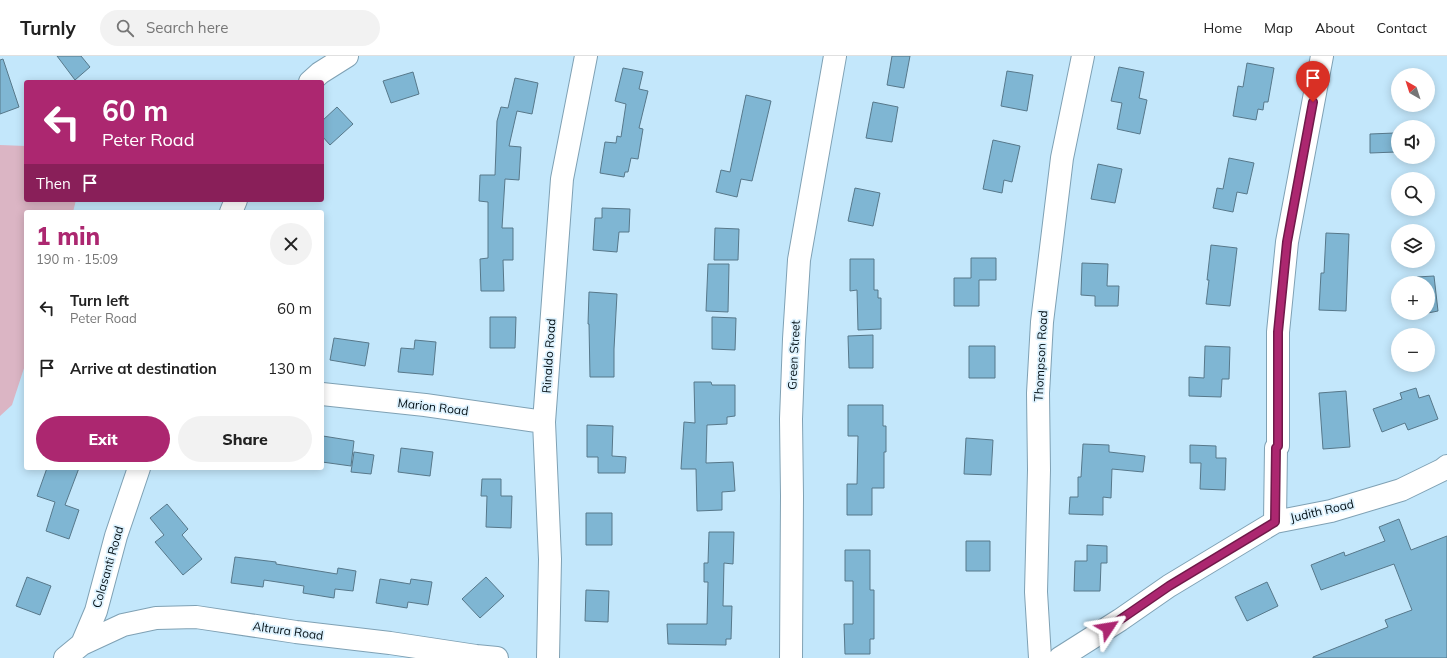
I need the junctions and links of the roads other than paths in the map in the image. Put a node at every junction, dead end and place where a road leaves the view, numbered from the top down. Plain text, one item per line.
1 (347, 56) edge
2 (586, 56) edge
3 (835, 56) edge
4 (1083, 56) edge
5 (1322, 56) edge
6 (312, 80) edge
7 (324, 394) edge
8 (544, 422) junction
9 (1447, 466) edge
10 (138, 470) edge
11 (1275, 522) junction
12 (82, 644) junction
13 (65, 658) edge
14 (497, 658) edge
15 (548, 658) edge
16 (791, 658) edge
17 (1040, 658) edge
18 (1060, 658) edge

1 - 6 street
2 - 8 street, Rinaldo Road
3 - 16 street, Green Street
4 - 17 street, Thompson Road
5 - 11 street
7 - 8 street, Marion Road
8 - 15 street, Rinaldo Road
9 - 11 street, Judith Road
10 - 12 street, Colasanti Road
11 - 18 street, Judith Road
12 - 13 street, Colasanti Road
12 - 14 street, Altrura Road

